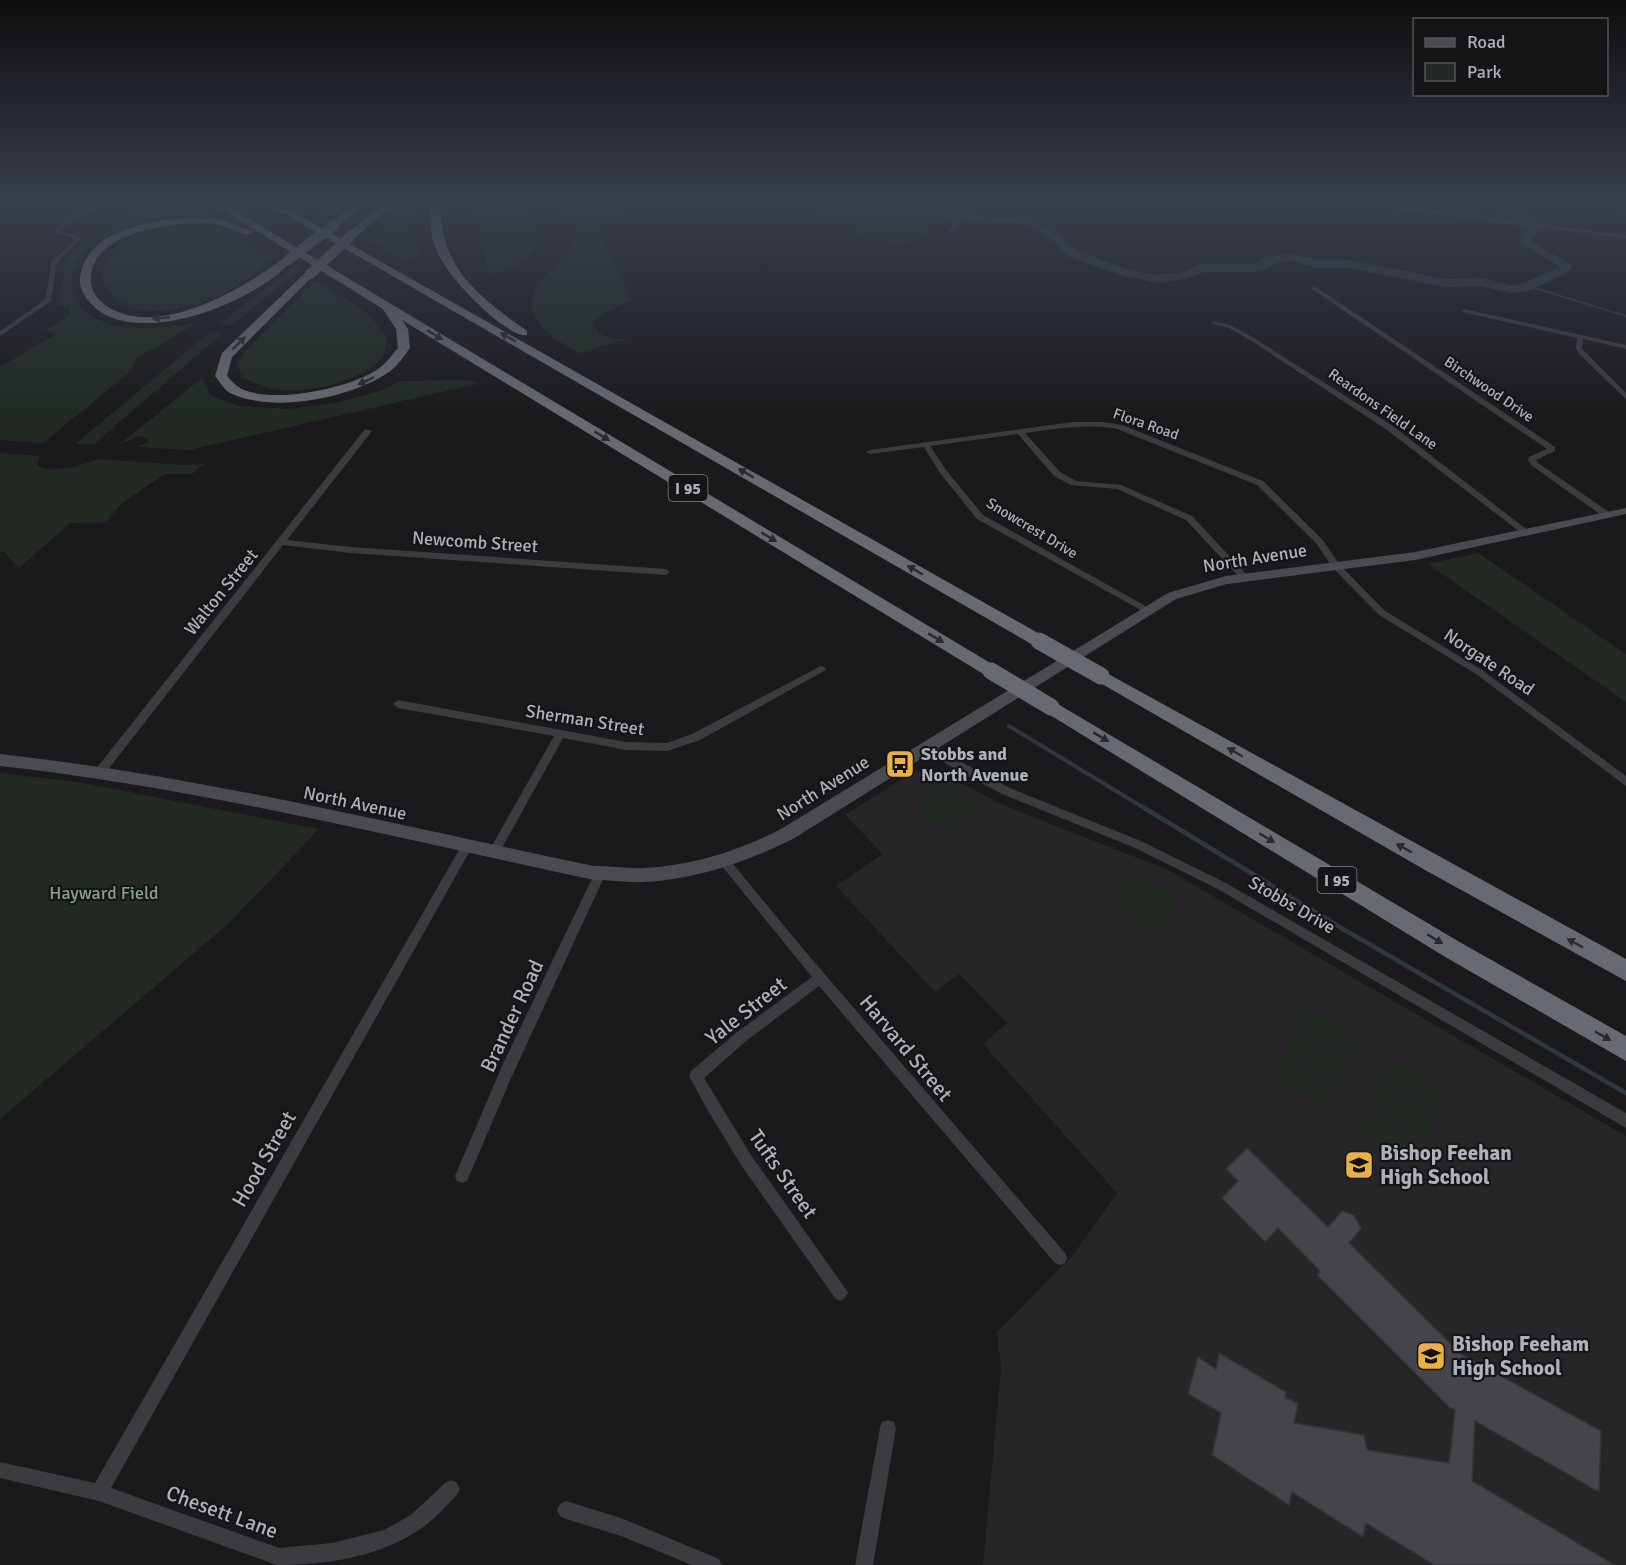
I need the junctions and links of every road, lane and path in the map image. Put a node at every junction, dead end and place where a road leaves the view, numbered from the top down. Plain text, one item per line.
1 (53, 272) edge
2 (88, 272) edge
3 (272, 272) edge
4 (311, 272) edge
5 (331, 272) edge
6 (393, 272) edge
7 (454, 272) edge
8 (1314, 288) dead end
9 (385, 305) junction
10 (1464, 311) dead end
11 (1214, 323) dead end
12 (0, 334) edge
13 (1580, 337) junction
14 (1626, 347) edge
15 (595, 387) junction
16 (1626, 397) edge
17 (368, 431) dead end
18 (1021, 433) junction
19 (926, 445) junction
20 (870, 452) dead end
21 (1626, 511) edge
22 (1607, 515) junction
23 (1527, 533) junction
24 (282, 542) junction
25 (1336, 566) junction
26 (666, 572) dead end
27 (1245, 578) junction
28 (1146, 610) junction
29 (821, 669) dead end
30 (398, 704) dead end
31 (560, 734) junction
32 (928, 746) junction
33 (0, 760) edge
34 (99, 773) junction
35 (1626, 782) edge
36 (467, 846) junction
37 (494, 852) junction
38 (725, 862) junction
39 (600, 873) junction
40 (1626, 971) edge
41 (820, 978) junction
42 (1626, 1049) edge
43 (696, 1076) joint
44 (1626, 1121) edge
45 (462, 1176) dead end
46 (1060, 1258) dead end
47 (840, 1293) dead end
48 (888, 1428) dead end
49 (0, 1470) edge
50 (451, 1489) dead end
51 (99, 1492) junction
52 (566, 1510) dead end
53 (277, 1561) edge
54 (713, 1565) edge
55 (864, 1565) edge

1 - 12 street
3 -> 2 highway, bridge
9 -> 4 highway, bridge
5 - 9 highway, I 95
15 -> 6 highway, I 95
7 - 15 highway
8 - 22 street, Birchwood Drive
9 -> 42 highway, I 95, bridge
10 - 13 street
11 - 23 street, Reardons Field Lane
13 - 14 street
13 - 16 street
40 -> 15 highway, I 95, bridge
17 - 24 street, Walton Street
18 - 19 street, Flora Road
18 - 25 street, Flora Road
18 - 27 street
19 - 20 street, Flora Road
19 - 28 street, Snowcrest Drive
21 - 22 main road, North Avenue
22 - 23 main road, North Avenue
23 - 25 main road, North Avenue
24 - 26 street, Newcomb Street
24 - 34 street, Walton Street
25 - 27 main road, North Avenue
25 - 35 street, Norgate Road
27 - 28 main road, North Avenue
28 - 32 main road, North Avenue
29 - 31 street, Sherman Street
30 - 31 street, Sherman Street
31 - 37 street
32 - 38 main road, North Avenue
32 - 44 street, Stobbs Drive
33 - 34 main road, North Avenue
34 - 36 main road, North Avenue
36 - 37 main road, North Avenue
36 - 51 street, Hood Street
37 - 39 main road, North Avenue
38 - 39 main road, North Avenue
38 - 41 street, Harvard Street
39 - 45 street, Brander Road
41 - 43 street, Yale Street
41 - 46 street, Harvard Street
43 - 47 street, Tufts Street
48 - 55 street
49 - 51 street, Chesett Lane
50 - 53 street, Chesett Lane
51 - 53 street, Chesett Lane
52 - 54 street

